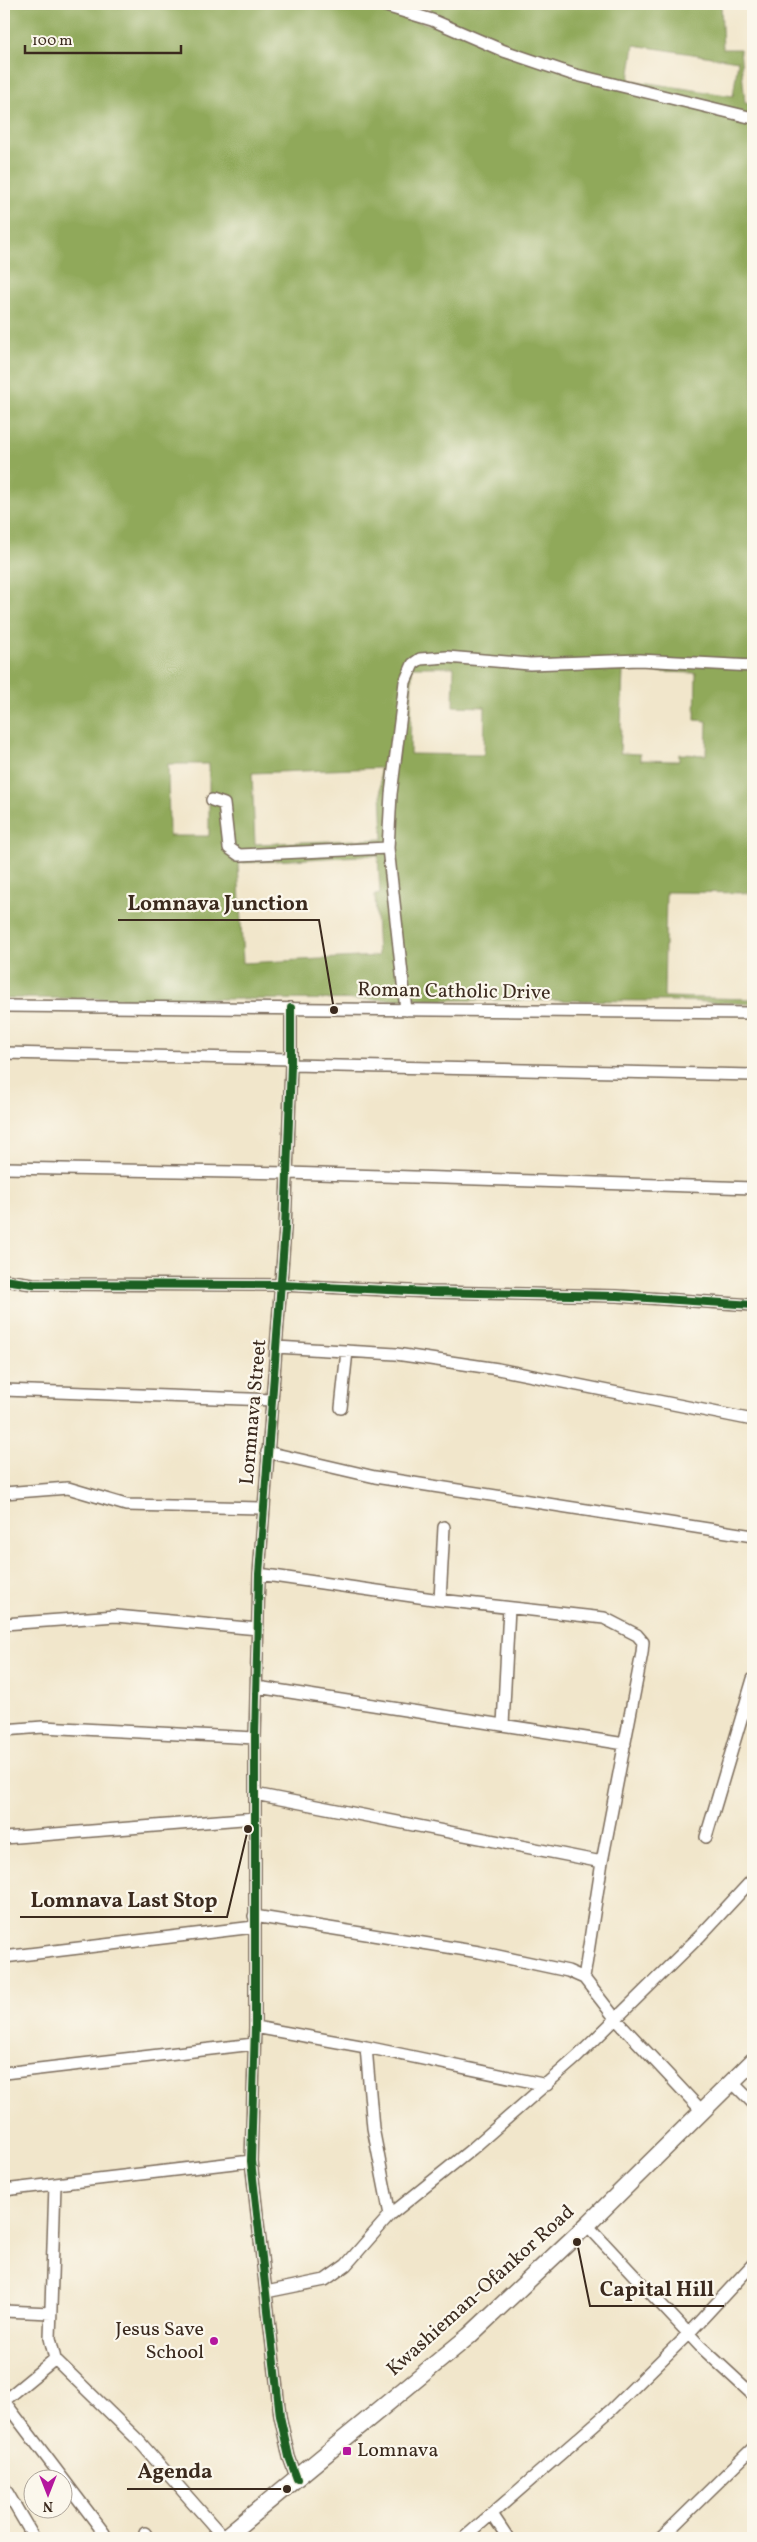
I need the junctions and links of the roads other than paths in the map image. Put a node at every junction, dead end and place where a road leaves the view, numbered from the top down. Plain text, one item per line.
1 (379, 4) edge
2 (753, 118) edge
3 (753, 666) edge
4 (212, 800) dead end
5 (388, 848) junction
6 (4, 1006) edge
7 (291, 1008) junction
8 (406, 1010) junction
9 (753, 1013) edge
10 (4, 1053) edge
11 (291, 1062) junction
12 (753, 1075) edge
13 (4, 1168) edge
14 (288, 1173) junction
15 (753, 1188) edge
16 (4, 1280) edge
17 (281, 1285) junction
18 (753, 1305) edge
19 (276, 1348) junction
20 (347, 1351) junction
21 (4, 1390) edge
22 (272, 1400) junction
23 (342, 1408) dead end
24 (753, 1420) edge
25 (267, 1452) junction
26 (4, 1493) edge
27 (262, 1508) junction
28 (444, 1527) dead end
29 (753, 1536) edge
30 (259, 1574) junction
31 (440, 1600) junction
32 (509, 1608) junction
33 (4, 1624) edge
34 (258, 1629) junction
35 (753, 1679) edge
36 (257, 1687) junction
37 (503, 1725) junction
38 (4, 1730) edge
39 (256, 1738) junction
40 (625, 1744) junction
41 (255, 1794) junction
42 (255, 1818) junction
43 (706, 1837) dead end
44 (4, 1838) edge
45 (602, 1862) junction
46 (753, 1879) edge
47 (254, 1922) junction
48 (4, 1957) edge
49 (584, 1978) junction
50 (616, 2018) junction
51 (255, 2027) junction
52 (254, 2044) junction
53 (366, 2047) junction
54 (753, 2061) edge
55 (4, 2073) edge
56 (733, 2083) junction
57 (547, 2085) junction
58 (753, 2103) edge
59 (702, 2112) junction
60 (251, 2161) junction
61 (55, 2185) junction
62 (4, 2190) edge
63 (390, 2215) junction
64 (587, 2225) junction
65 (753, 2264) edge
66 (266, 2292) junction
67 (4, 2311) edge
68 (51, 2314) junction
69 (688, 2334) junction
70 (55, 2359) junction
71 (753, 2395) edge
72 (4, 2401) edge
73 (753, 2448) edge
74 (297, 2480) junction
75 (4, 2487) edge
76 (492, 2514) junction
77 (104, 2533) dead end
78 (34, 2538) edge
79 (224, 2538) edge
80 (464, 2538) edge
81 (508, 2538) edge
82 (662, 2538) edge

1 - 2 street
3 - 5 street
4 - 5 street
5 - 8 street
6 - 7 street, Roman Catholic Drive
7 - 8 street, Roman Catholic Drive
7 - 11 street, Lormnava Street
8 - 9 street, Roman Catholic Drive
10 - 11 street
11 - 12 street
11 - 14 street, Lormnava Street
13 - 14 street
14 - 15 street
14 - 17 street, Lormnava Street
16 - 17 street
17 - 18 street
17 - 19 street, Lormnava Street
19 - 20 street
19 - 22 street, Lormnava Street
20 - 23 street
20 - 24 street
21 - 22 street
22 - 25 street, Lormnava Street
25 - 27 street, Lormnava Street
25 - 29 street
26 - 27 street
27 - 30 street, Lormnava Street
28 - 31 street
30 - 31 street
30 - 34 street, Lormnava Street
31 - 32 street
32 - 37 street
32 - 40 street
33 - 34 street
34 - 36 street, Lormnava Street
35 - 43 street
36 - 37 street
36 - 39 street, Lormnava Street
37 - 40 street
38 - 39 street
39 - 41 street, Lormnava Street
40 - 45 street
41 - 42 street, Lormnava Street
41 - 45 street
42 - 44 street
42 - 47 street, Lormnava Street
45 - 49 street
46 - 50 street
47 - 48 street
47 - 49 street
47 - 51 street, Lormnava Street
49 - 50 street
50 - 57 street
50 - 59 street
51 - 52 street, Lormnava Street
51 - 53 street
52 - 55 street
52 - 60 street, Lormnava Street
53 - 57 street
53 - 63 street
54 - 56 main road, Kwashieman-Ofankor Road
56 - 58 street
56 - 59 main road, Kwashieman-Ofankor Road
57 - 63 street
59 - 64 main road, Kwashieman-Ofankor Road
60 - 61 street
60 - 66 street, Lormnava Street
61 - 62 street
61 - 68 street
63 - 66 street
64 - 69 street
64 - 74 main road, Kwashieman-Ofankor Road
65 - 69 street
66 - 74 street, Lormnava Street
67 - 68 street
68 - 70 street
69 - 71 street
69 - 76 street
70 - 72 street
70 - 79 street
72 - 77 street
73 - 82 street
74 - 79 main road, Kwashieman-Ofankor Road
75 - 78 street
76 - 80 street
76 - 81 street

